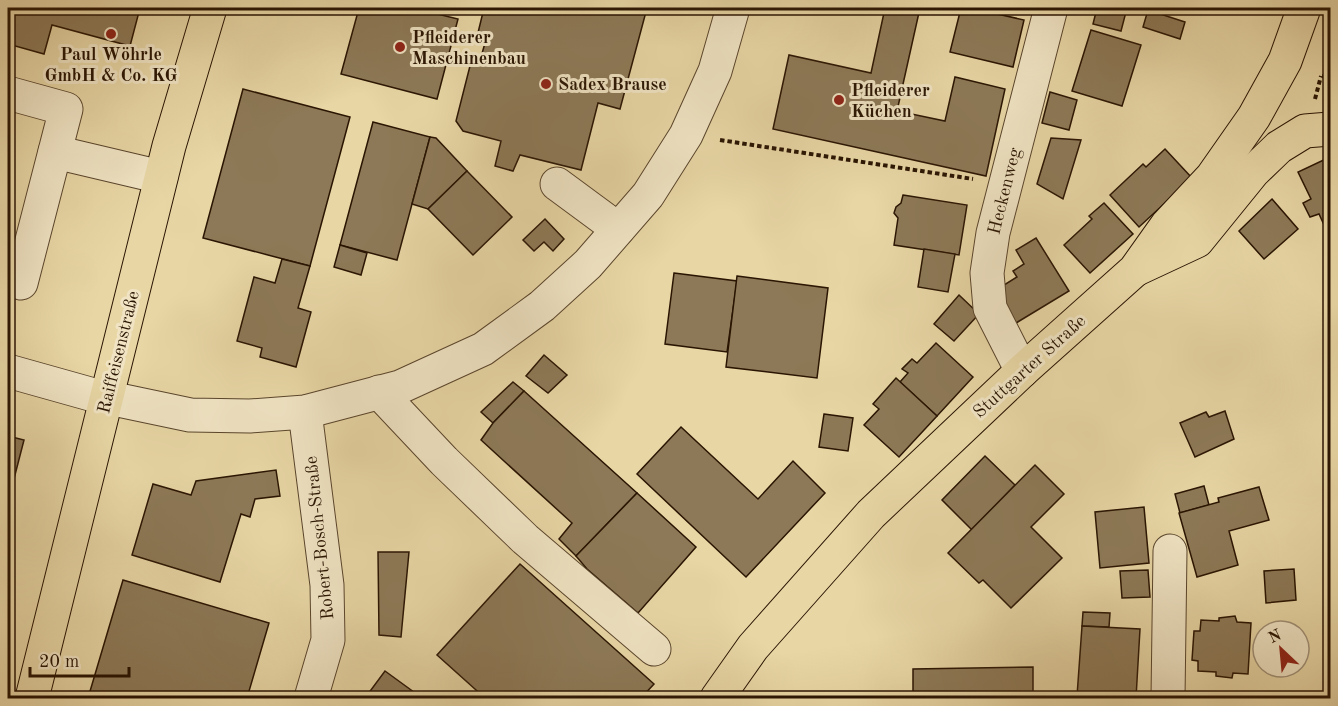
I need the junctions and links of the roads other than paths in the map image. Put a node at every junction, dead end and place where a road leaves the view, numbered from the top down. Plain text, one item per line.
1 (210, 8) edge
2 (733, 8) edge
3 (1051, 8) edge
4 (1304, 8) edge
5 (8, 93) edge
6 (1330, 129) edge
7 (55, 152) junction
8 (161, 177) junction
9 (557, 184) dead end
10 (618, 229) junction
11 (1135, 270) junction
12 (8, 279) edge
13 (8, 371) edge
14 (1022, 371) junction
15 (379, 392) junction
16 (106, 397) junction
17 (305, 412) junction
18 (1170, 551) dead end
19 (654, 649) dead end
20 (32, 699) edge
21 (311, 699) edge
22 (717, 699) edge
23 (1168, 699) edge

1 - 8 main road, Raiffeisenstraße
2 - 10 street
3 - 14 street, Heckenweg
4 - 11 main road, Stuttgarter Straße
5 - 7 street
6 - 11 main road
7 - 8 street
7 - 12 street
8 - 16 main road, Raiffeisenstraße
9 - 10 street
10 - 15 street
11 - 14 main road, Stuttgarter Straße
13 - 16 street
14 - 22 main road, Stuttgarter Straße
15 - 17 street
15 - 19 street
16 - 17 street
16 - 20 main road, Raiffeisenstraße
17 - 21 street, Robert-Bosch-Straße
18 - 23 street

